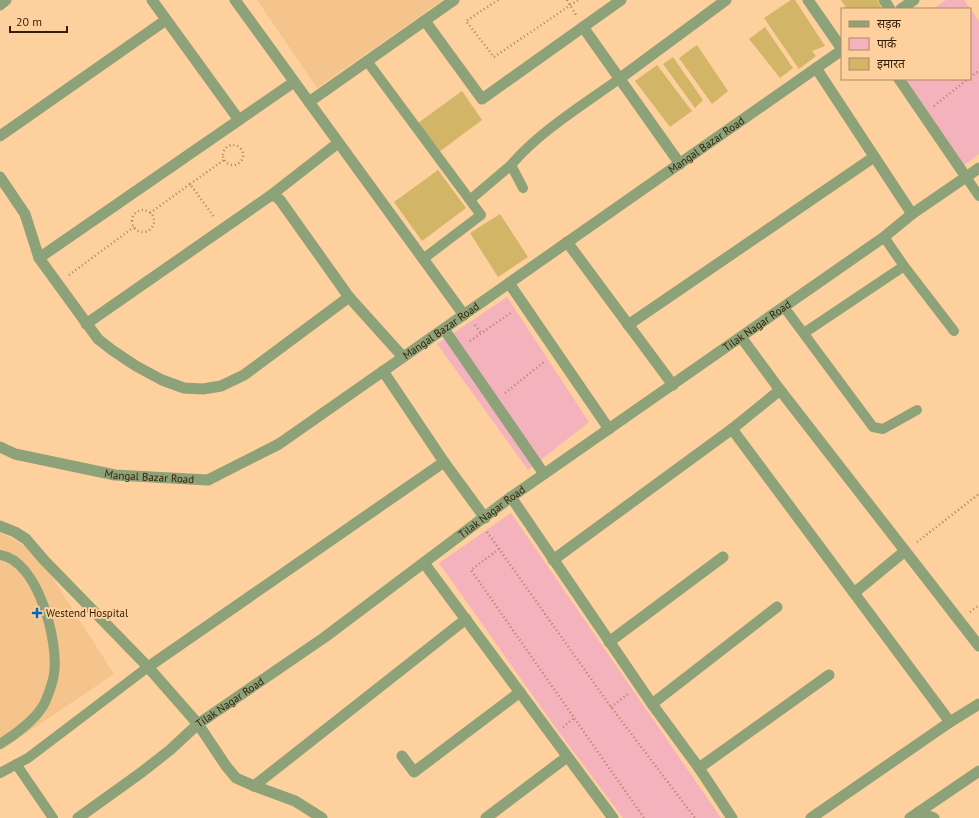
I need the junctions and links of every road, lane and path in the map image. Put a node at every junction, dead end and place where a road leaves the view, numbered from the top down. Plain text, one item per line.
1 (6, 0) edge
2 (152, 0) edge
3 (235, 0) edge
4 (454, 0) edge
5 (498, 0) edge
6 (567, 0) edge
7 (578, 0) edge
8 (621, 0) edge
9 (726, 0) edge
10 (808, 0) edge
11 (914, 0) edge
12 (0, 4) edge
13 (571, 5) junction
14 (903, 8) edge
15 (166, 20) junction
16 (425, 21) junction
17 (583, 27) junction
18 (841, 49) edge
19 (841, 51) edge
20 (367, 61) junction
21 (816, 68) junction
22 (619, 79) junction
23 (899, 80) edge
24 (966, 80) edge
25 (294, 82) junction
26 (309, 102) junction
27 (923, 114) junction
28 (239, 120) junction
29 (0, 136) edge
30 (338, 143) junction
31 (874, 157) junction
32 (224, 160) junction
33 (680, 164) junction
34 (511, 165) junction
35 (979, 168) edge
36 (0, 177) edge
37 (966, 177) junction
38 (190, 184) junction
39 (523, 188) dead end
40 (270, 196) junction
41 (979, 196) edge
42 (471, 200) junction
43 (150, 213) junction
44 (912, 214) junction
45 (134, 227) junction
46 (222, 229) junction
47 (884, 237) junction
48 (567, 242) junction
49 (39, 258) junction
50 (423, 259) junction
51 (904, 266) junction
52 (57, 283) junction
53 (509, 283) junction
54 (349, 297) junction
55 (784, 307) junction
56 (513, 311) dead end
57 (464, 314) junction
58 (86, 324) junction
59 (628, 325) junction
60 (444, 329) junction
61 (954, 331) dead end
62 (804, 333) junction
63 (741, 337) junction
64 (468, 343) dead end
65 (403, 357) junction
66 (547, 360) dead end
67 (383, 372) junction
68 (673, 385) junction
69 (780, 390) junction
70 (503, 394) dead end
71 (917, 410) dead end
72 (609, 429) junction
73 (732, 429) junction
74 (0, 447) edge
75 (444, 462) junction
76 (544, 474) junction
77 (979, 494) edge
78 (511, 497) junction
79 (482, 520) junction
80 (0, 526) edge
81 (499, 549) junction
82 (905, 551) junction
83 (0, 554) edge
84 (723, 557) dead end
85 (553, 560) junction
86 (424, 563) junction
87 (854, 593) junction
88 (777, 607) dead end
89 (466, 619) junction
90 (609, 642) junction
91 (979, 646) edge
92 (148, 667) junction
93 (829, 674) dead end
94 (639, 685) junction
95 (520, 692) junction
96 (652, 704) junction
97 (979, 704) edge
98 (611, 707) junction
99 (950, 722) junction
100 (198, 724) junction
101 (0, 744) edge
102 (402, 756) dead end
103 (567, 757) junction
104 (16, 764) junction
105 (699, 768) junction
106 (0, 773) edge
107 (978, 773) edge
108 (254, 786) junction
109 (915, 815) edge
110 (53, 818) edge
111 (78, 818) edge
112 (322, 818) edge
113 (486, 818) edge
114 (613, 818) edge
115 (644, 818) edge
116 (695, 818) edge
117 (732, 818) edge
118 (810, 818) edge
119 (934, 818) edge

1 - 12 street
2 - 15 street
3 - 25 street
4 - 16 street
5 - 13 path
6 - 13 path
7 - 13 path
8 - 17 street
9 - 22 street
10 - 18 street
11 - 14 street
15 - 28 street
15 - 29 street
16 - 17 street
16 - 20 street
17 - 22 street
19 - 21 street, Mangal Bazar Road
20 - 26 street
20 - 42 lane
21 - 31 street
21 - 33 street, Mangal Bazar Road
22 - 33 street
22 - 34 lane
23 - 27 street
24 - 27 path
25 - 26 street
25 - 28 street
26 - 30 street
27 - 37 street
28 - 49 street
30 - 40 street
30 - 50 street
31 - 44 street
31 - 59 street
32 - 32 path
32 - 38 path
33 - 48 street, Mangal Bazar Road
34 - 39 lane
34 - 42 lane
35 - 37 street, Tilak Nagar Road
36 - 49 street
37 - 41 lane
37 - 44 street, Tilak Nagar Road
38 - 43 path
38 - 46 path
40 - 46 street
40 - 54 street
42 - 50 lane
43 - 45 path
43 - 45 path
44 - 47 street, Tilak Nagar Road
45 - 52 path
46 - 58 street
47 - 51 lane
47 - 55 street, Tilak Nagar Road
48 - 53 street, Mangal Bazar Road
48 - 59 street
49 - 52 street
50 - 57 street
51 - 61 lane
51 - 62 lane
52 - 58 street
53 - 57 street, Mangal Bazar Road
53 - 72 street
54 - 58 street
54 - 65 street
55 - 62 lane
55 - 63 street, Tilak Nagar Road
56 - 64 path
57 - 60 street, Mangal Bazar Road
59 - 68 street
60 - 65 street, Mangal Bazar Road
60 - 76 street
62 - 71 lane
63 - 68 street, Tilak Nagar Road
63 - 69 street
65 - 67 street, Mangal Bazar Road
66 - 70 path
67 - 74 street, Mangal Bazar Road
67 - 75 street
68 - 72 street, Tilak Nagar Road
69 - 73 street
69 - 82 street
72 - 76 street, Tilak Nagar Road
73 - 85 street
73 - 87 street
75 - 79 street
75 - 92 street
76 - 78 street, Tilak Nagar Road
77 - 82 path
78 - 79 street, Tilak Nagar Road
78 - 85 street
79 - 81 path
79 - 86 street, Tilak Nagar Road
80 - 92 street
81 - 98 path
81 - 115 path
82 - 87 street
82 - 91 street
83 - 101 lane
84 - 90 street
85 - 90 street
86 - 89 street
86 - 100 street, Tilak Nagar Road
87 - 99 street
88 - 96 street
89 - 95 street
89 - 108 street
90 - 94 street
92 - 100 street
92 - 104 lane
93 - 105 street
94 - 96 street
94 - 98 path
95 - 102 street
95 - 103 street
96 - 105 street
97 - 99 street
98 - 116 path
99 - 118 street
100 - 108 street
100 - 111 street, Tilak Nagar Road
103 - 113 street
103 - 114 street
104 - 106 lane
104 - 110 lane
105 - 117 street
107 - 109 street
108 - 112 street
109 - 119 street

